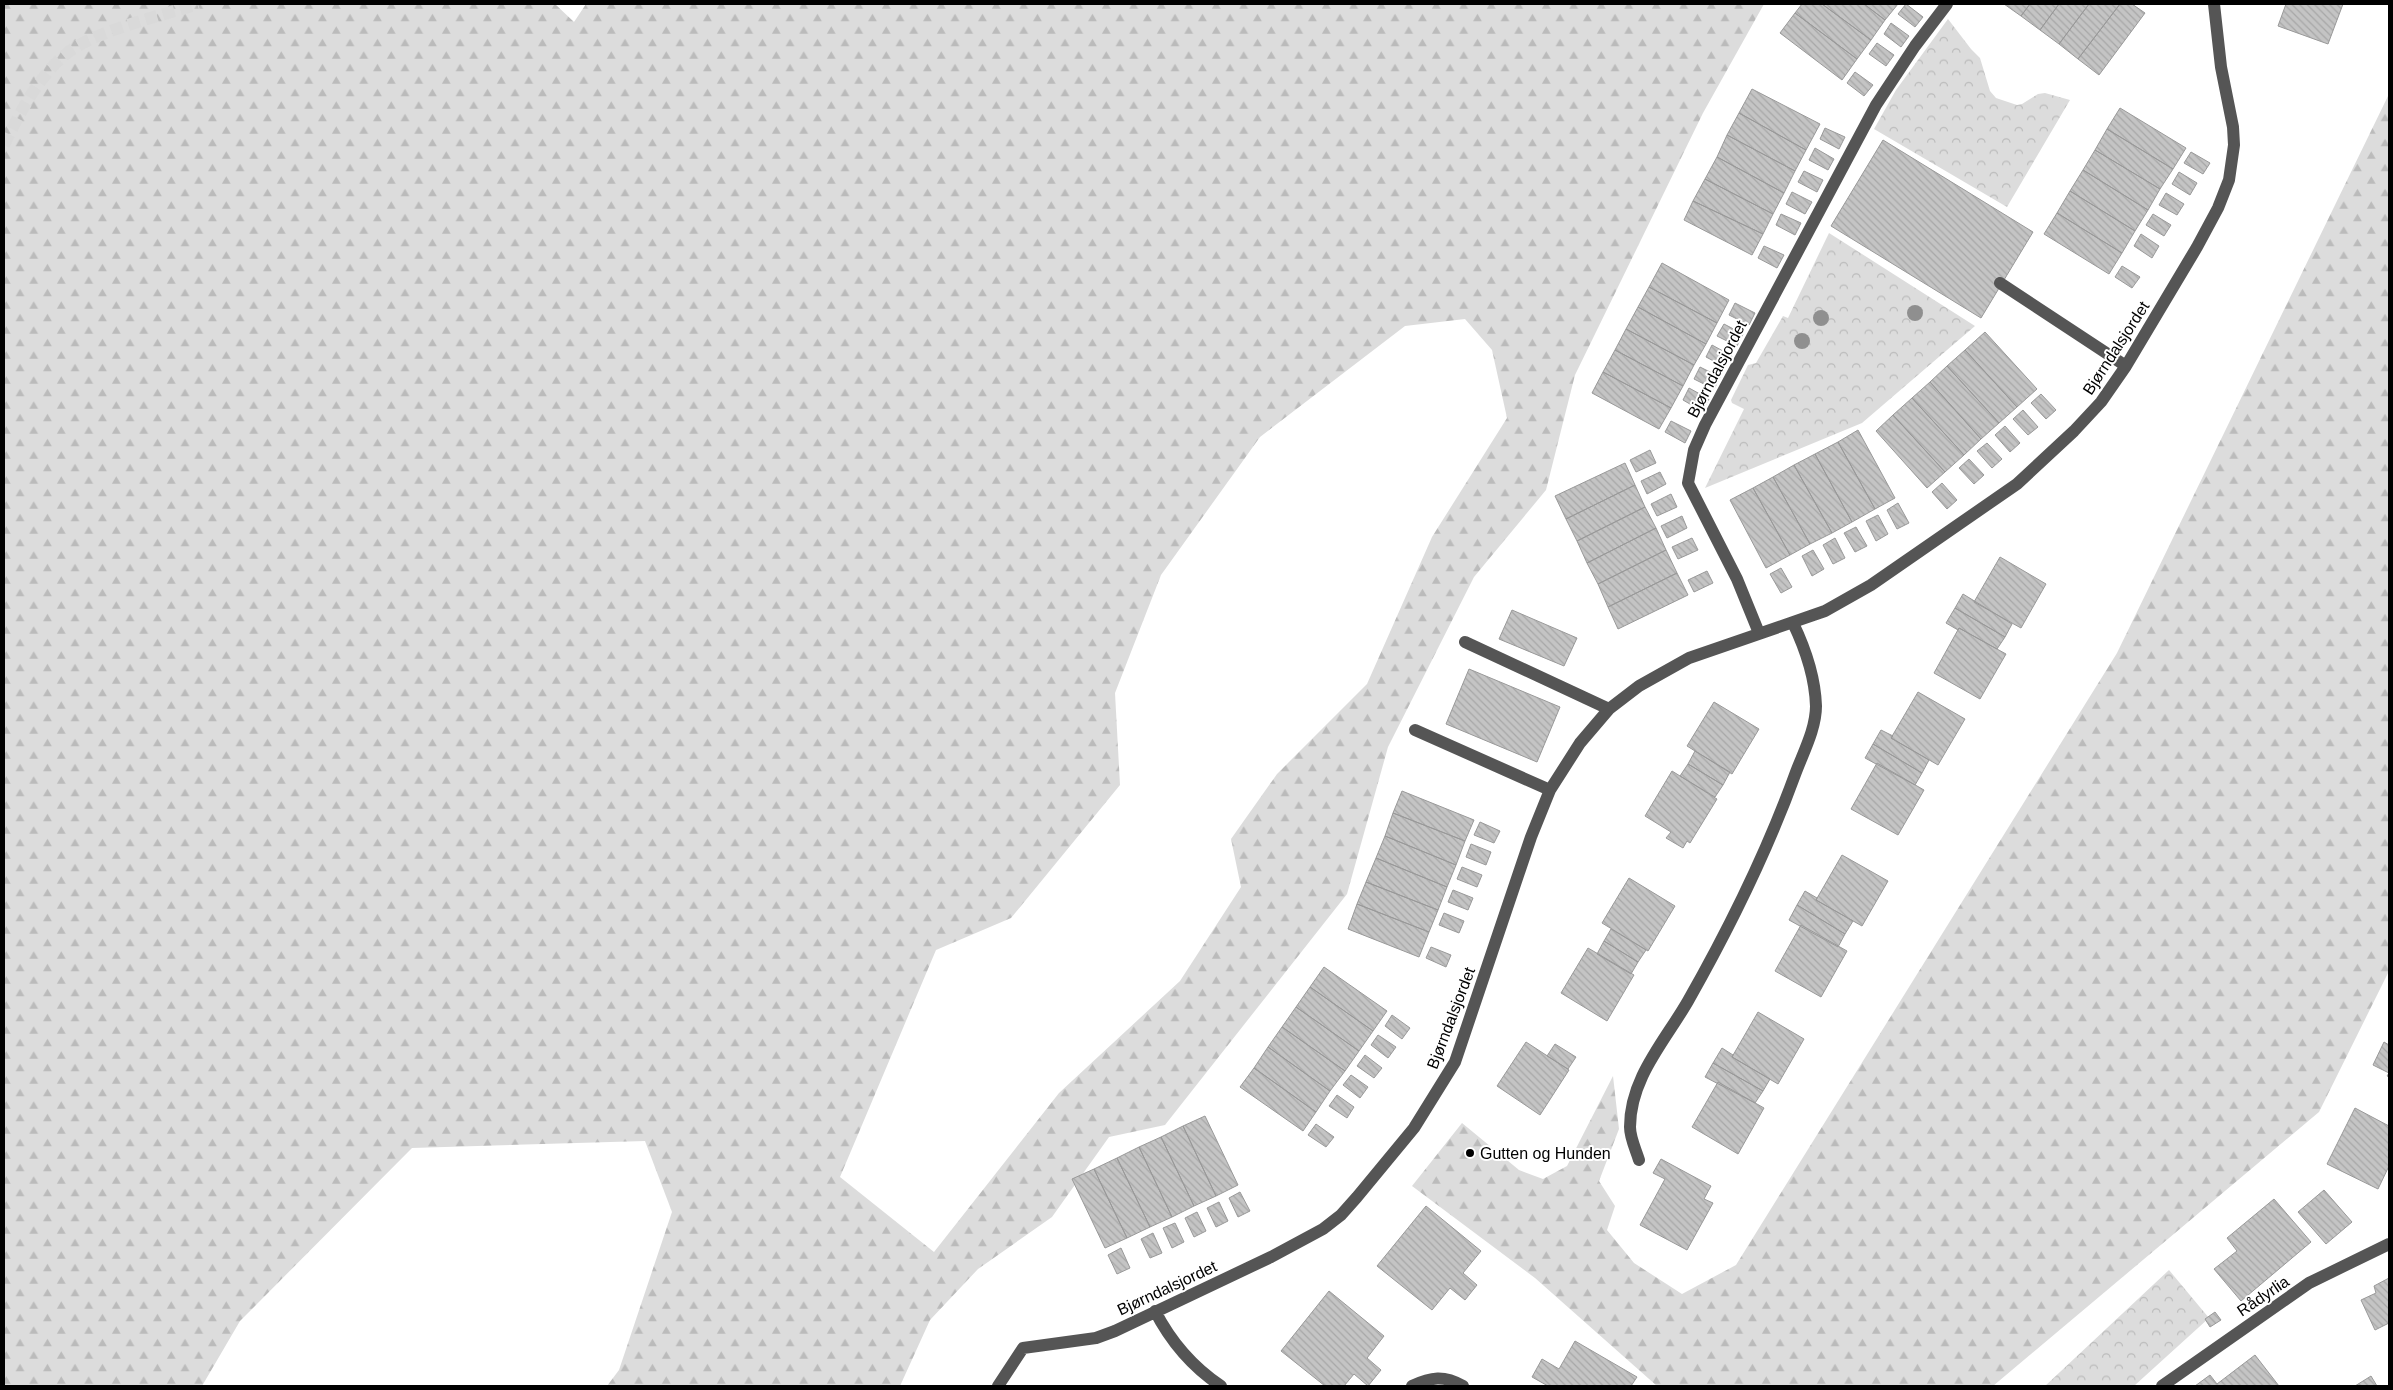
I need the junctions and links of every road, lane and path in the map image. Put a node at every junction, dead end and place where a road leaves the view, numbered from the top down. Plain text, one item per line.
1 (1946, 4) edge
2 (2214, 4) edge
3 (2000, 283) dead end
4 (2126, 366) junction
5 (1793, 623) junction
6 (1759, 633) junction
7 (1465, 642) dead end
8 (1609, 709) junction
9 (1416, 730) dead end
10 (1550, 790) junction
11 (1639, 1160) dead end
12 (2389, 1244) edge
13 (1155, 1311) junction
14 (998, 1386) edge
15 (1221, 1386) edge
16 (1412, 1386) edge
17 (1463, 1386) edge
18 (2162, 1386) edge

1 - 6 street, Bjørndalsjordet
2 - 4 street, Bjørndalsjordet
3 - 4 street
4 - 5 street, Bjørndalsjordet
5 - 6 street, Bjørndalsjordet
5 - 11 street
6 - 8 street, Bjørndalsjordet
7 - 8 street
8 - 10 street, Bjørndalsjordet
9 - 10 street
10 - 13 street, Bjørndalsjordet
12 - 18 street, Rådyrlia
13 - 14 street, Bjørndalsjordet
13 - 15 street
16 - 17 street

